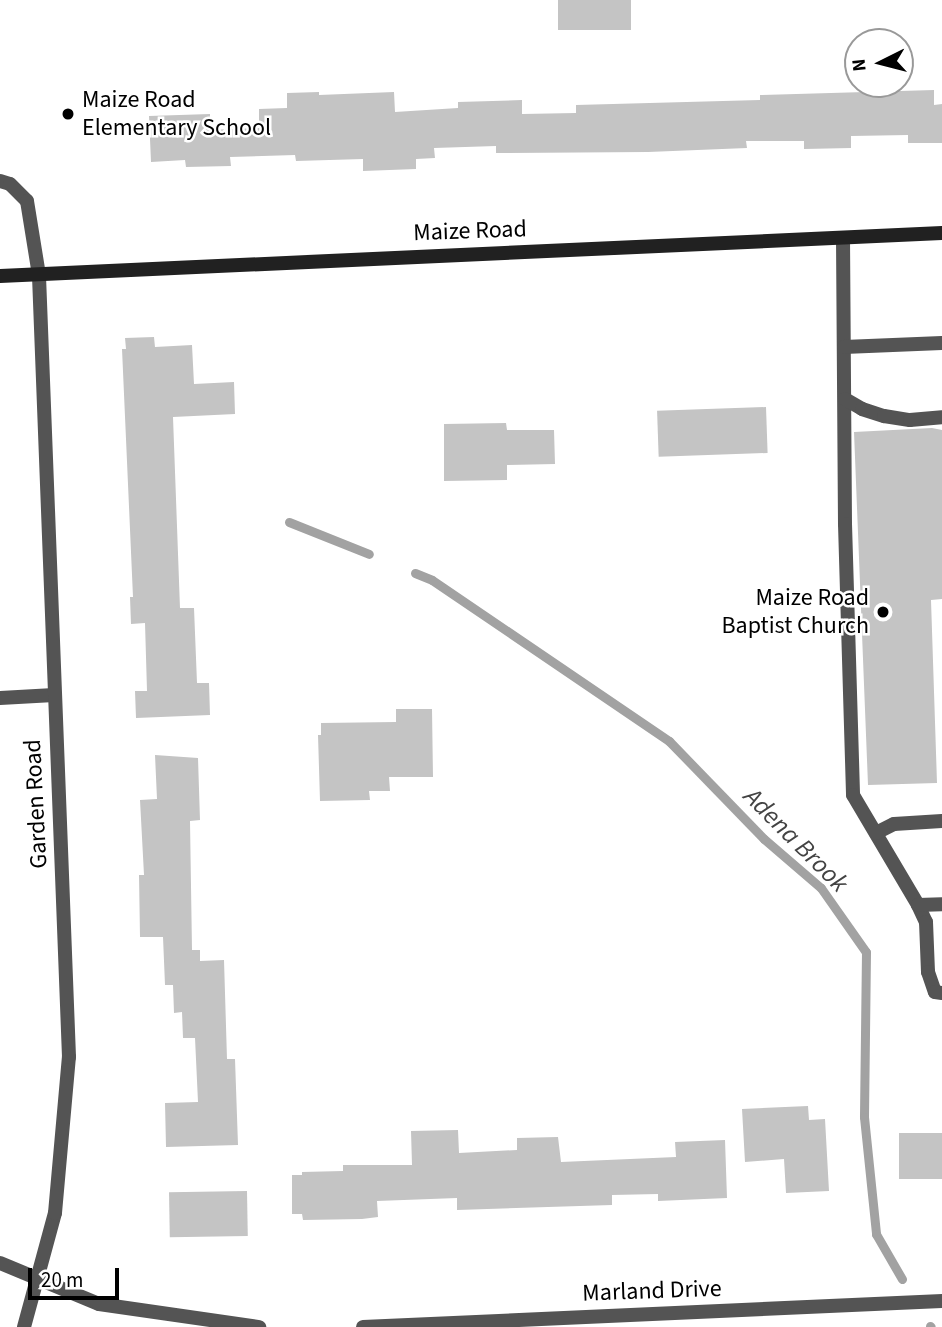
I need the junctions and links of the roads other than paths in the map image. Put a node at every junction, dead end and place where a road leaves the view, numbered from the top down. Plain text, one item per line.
1 (0, 181) edge
2 (942, 233) edge
3 (843, 238) junction
4 (39, 275) junction
5 (0, 276) edge
6 (942, 343) edge
7 (844, 347) junction
8 (845, 399) junction
9 (942, 417) edge
10 (54, 695) junction
11 (0, 698) edge
12 (942, 821) edge
13 (876, 833) junction
14 (942, 904) edge
15 (918, 905) junction
16 (942, 993) edge
17 (0, 1263) edge
18 (37, 1279) junction
19 (942, 1301) edge
20 (728, 1311) junction
21 (24, 1327) edge
22 (259, 1327) edge
23 (363, 1327) edge
24 (729, 1327) edge

1 - 4 street, Garden Road
2 - 3 street, Maize Road
3 - 4 street, Maize Road
3 - 7 street
4 - 5 street, Maize Road
4 - 10 street, Garden Road
6 - 7 street
7 - 8 street
8 - 9 street
8 - 13 street
10 - 11 street
10 - 18 street, Garden Road
12 - 13 street
13 - 15 street
14 - 15 street
15 - 16 street
17 - 18 street
18 - 21 street, Garden Road
18 - 22 street
19 - 20 street, Marland Drive
20 - 23 street, Marland Drive
20 - 24 street

